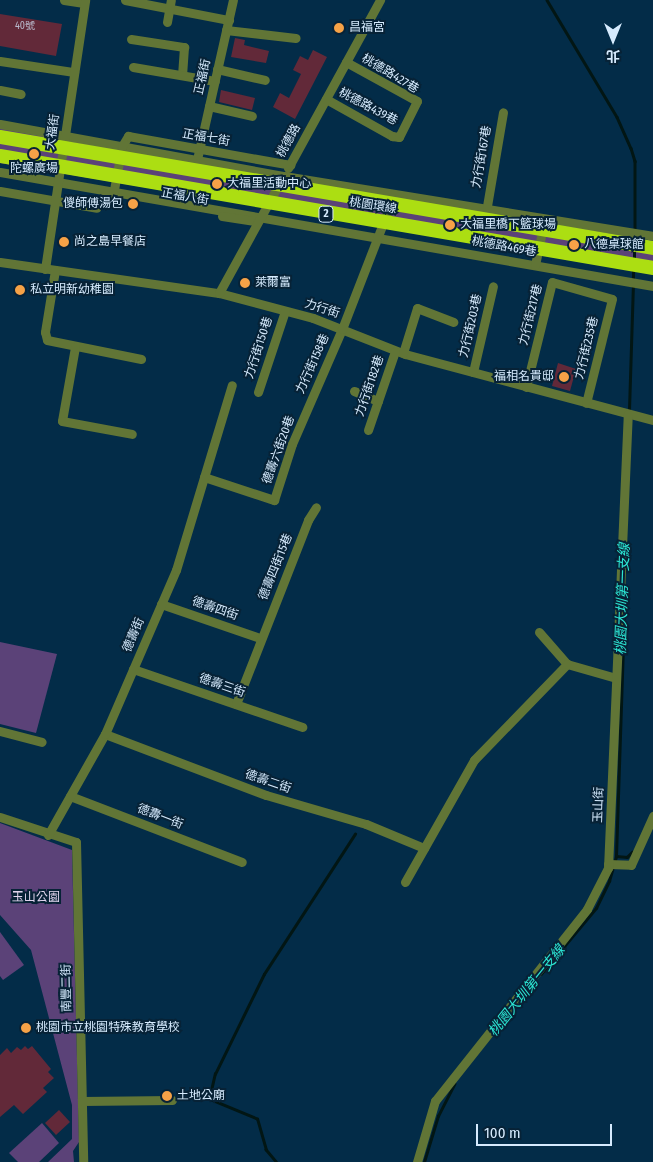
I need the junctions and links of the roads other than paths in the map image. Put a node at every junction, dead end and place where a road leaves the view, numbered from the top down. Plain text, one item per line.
1 (64, 0) edge
2 (125, 0) edge
3 (233, 0) edge
4 (380, 0) edge
5 (84, 2) edge
6 (170, 4) edge
7 (229, 20) junction
8 (167, 22) dead end
9 (226, 30) junction
10 (296, 38) dead end
11 (132, 39) dead end
12 (0, 61) edge
13 (346, 62) junction
14 (133, 67) dead end
15 (217, 69) junction
16 (74, 72) junction
17 (182, 75) junction
18 (265, 80) dead end
19 (215, 81) junction
20 (0, 90) edge
21 (21, 94) dead end
22 (326, 99) junction
23 (209, 106) junction
24 (503, 112) dead end
25 (252, 116) dead end
26 (0, 124) edge
27 (65, 135) junction
28 (0, 137) edge
29 (399, 137) joint
30 (122, 146) junction
31 (199, 149) junction
32 (0, 156) edge
33 (197, 160) junction
34 (290, 165) junction
35 (0, 172) edge
36 (284, 176) junction
37 (58, 181) junction
38 (0, 191) edge
39 (113, 191) junction
40 (395, 192) junction
41 (55, 200) junction
42 (487, 206) junction
43 (97, 208) dead end
44 (545, 217) junction
45 (260, 220) junction
46 (653, 236) edge
47 (378, 237) junction
48 (653, 248) edge
49 (0, 262) edge
50 (536, 265) junction
51 (653, 268) edge
52 (45, 269) junction
53 (55, 270) junction
54 (493, 286) dead end
55 (653, 286) edge
56 (219, 293) junction
57 (612, 299) joint
58 (285, 311) junction
59 (453, 322) dead end
60 (342, 329) junction
61 (75, 347) junction
62 (399, 352) junction
63 (141, 359) dead end
64 (473, 372) junction
65 (232, 385) dead end
66 (526, 387) junction
67 (354, 391) dead end
68 (258, 392) dead end
69 (378, 401) junction
70 (586, 403) junction
71 (307, 409) joint
72 (628, 414) junction
73 (653, 420) edge
74 (368, 430) dead end
75 (132, 434) dead end
76 (204, 477) junction
77 (316, 507) dead end
78 (161, 604) junction
79 (539, 632) dead end
80 (260, 638) junction
81 (567, 664) junction
82 (133, 669) junction
83 (616, 678) junction
84 (236, 704) junction
85 (302, 727) dead end
86 (0, 731) edge
87 (105, 734) junction
88 (42, 742) dead end
89 (70, 796) junction
90 (653, 816) edge
91 (0, 817) edge
92 (48, 835) junction
93 (424, 848) junction
94 (242, 862) dead end
95 (608, 864) junction
96 (406, 882) dead end
97 (172, 1100) dead end
98 (82, 1101) junction
99 (84, 1162) edge
100 (417, 1162) edge

1 - 5 street
2 - 6 street
3 - 7 street, 正福街
4 - 13 street, 桃德路
5 - 16 street, 大福街
6 - 7 street
6 - 8 street
7 - 9 street, 正福街
9 - 10 street
9 - 15 street, 正福街
11 - 17 street
12 - 16 street
13 - 22 street, 桃德路
13 - 29 street, 桃德路427巷
14 - 17 street
15 - 18 street
15 - 19 street, 正福街
16 - 27 street, 大福街
17 - 19 street
19 - 23 street, 正福街
20 - 21 street
22 - 29 street, 桃德路439巷
22 - 34 street, 桃德路
23 - 25 street
23 - 31 street, 正福街
24 - 42 street, 力行街167巷
26 - 27 street
27 - 30 street
27 - 37 street, 大福街
28 - 48 highway, 桃園環線 / 2, bridge
30 - 31 street, 正福七街
30 - 33 street
30 - 39 street
31 - 33 street, 正福街
31 - 34 street, 正福七街
32 - 51 highway, 桃園環線 / 2, bridge
33 - 36 street
34 - 36 street, 桃德路
35 - 37 street
36 - 40 street
36 - 45 street, 桃德路
37 - 39 street
37 - 41 street, 大福街
38 - 41 street
39 - 45 street, 正福八街
40 - 42 street
40 - 47 street
41 - 43 street
41 - 52 street, 大福街
42 - 44 street
44 - 46 street
44 - 50 street
45 - 47 street, 桃德路469巷
45 - 56 street, 桃德路
47 - 50 street, 桃德路469巷
47 - 60 street
49 - 52 street, 力行街
50 - 55 street, 桃德路469巷
52 - 53 street, 力行街
53 - 56 street, 力行街
53 - 61 street
54 - 64 street, 力行街203巷
56 - 58 street, 力行街
57 - 66 street, 力行街217巷
57 - 70 street, 力行街235巷
58 - 60 street, 力行街
58 - 68 street, 力行街150巷
59 - 62 street, 力行街182巷
60 - 62 street, 力行街
60 - 71 street, 力行街158巷
61 - 63 street
61 - 75 street
62 - 64 street, 力行街
62 - 69 street, 力行街182巷
64 - 66 street, 力行街
65 - 76 street, 德壽街
66 - 70 street, 力行街
67 - 69 street
69 - 74 street, 力行街182巷
70 - 72 street, 力行街
71 - 76 street, 德壽六街20巷
72 - 73 street
72 - 83 street, 玉山街
76 - 78 street, 德壽街
77 - 80 street, 德壽四街15巷
78 - 80 street, 德壽四街
78 - 82 street, 德壽街
79 - 81 street
80 - 84 street, 德壽四街15巷
81 - 83 street
81 - 93 street
82 - 84 street, 德壽三街
82 - 87 street, 德壽街
83 - 95 street, 玉山街
84 - 85 street, 德壽三街
86 - 88 street
87 - 89 street, 德壽街
87 - 93 street, 德壽二街
89 - 92 street, 德壽街
89 - 94 street, 德壽一街
90 - 95 street
91 - 92 street
92 - 98 street, 南豐二街
93 - 96 street
95 - 100 street, 玉山街
97 - 98 street
98 - 99 street, 南豐二街

